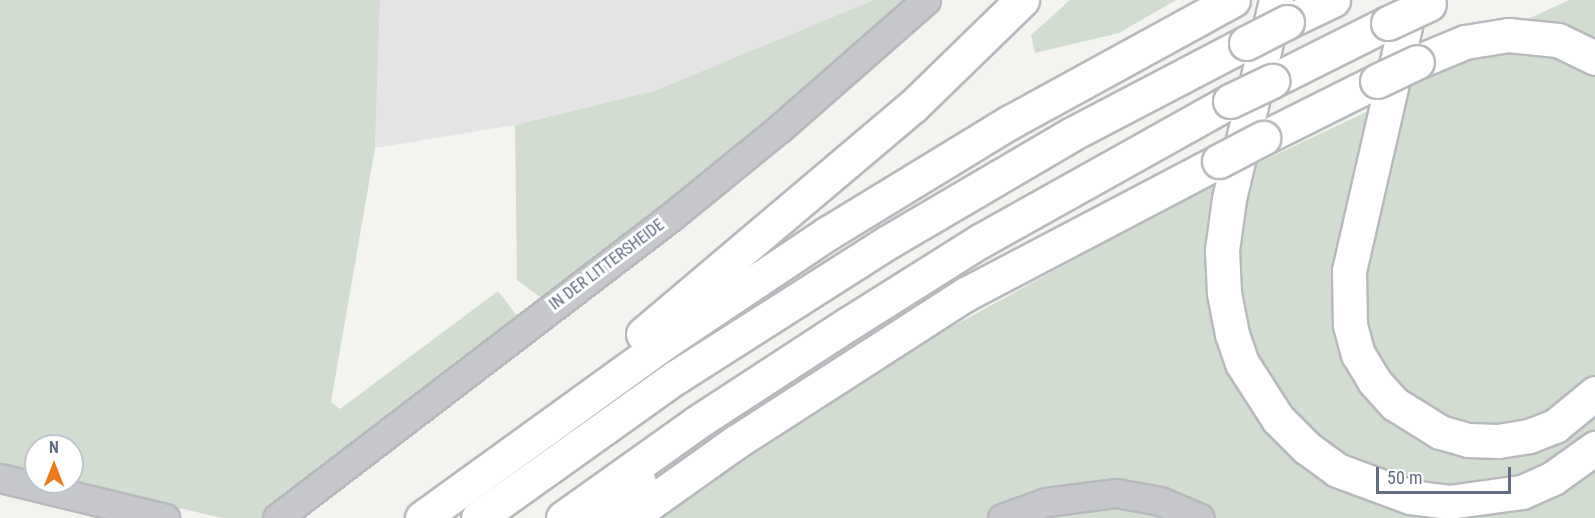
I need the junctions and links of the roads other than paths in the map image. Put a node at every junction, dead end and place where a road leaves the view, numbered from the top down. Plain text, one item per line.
1 (926, 0) edge
2 (1022, 0) edge
3 (1233, 0) edge
4 (1333, 0) edge
5 (1426, 1) edge
6 (1281, 11) edge
7 (1595, 58) edge
8 (1595, 393) edge
9 (696, 423) junction
10 (1595, 448) edge
11 (0, 478) edge
12 (165, 518) edge
13 (277, 518) edge
14 (413, 518) edge
15 (422, 518) edge
16 (478, 518) edge
17 (563, 518) edge
18 (604, 518) edge
19 (629, 518) edge
20 (1002, 518) edge
21 (1200, 518) edge

1 - 13 street, IN DER LITTERSHEIDE
2 - 14 highway
3 - 15 highway
4 - 6 highway
5 - 8 highway
5 - 9 highway, bridge
6 - 10 highway
6 - 16 highway, bridge
7 - 19 highway, bridge
9 - 17 highway
9 - 18 highway
11 - 12 street
20 - 21 street

